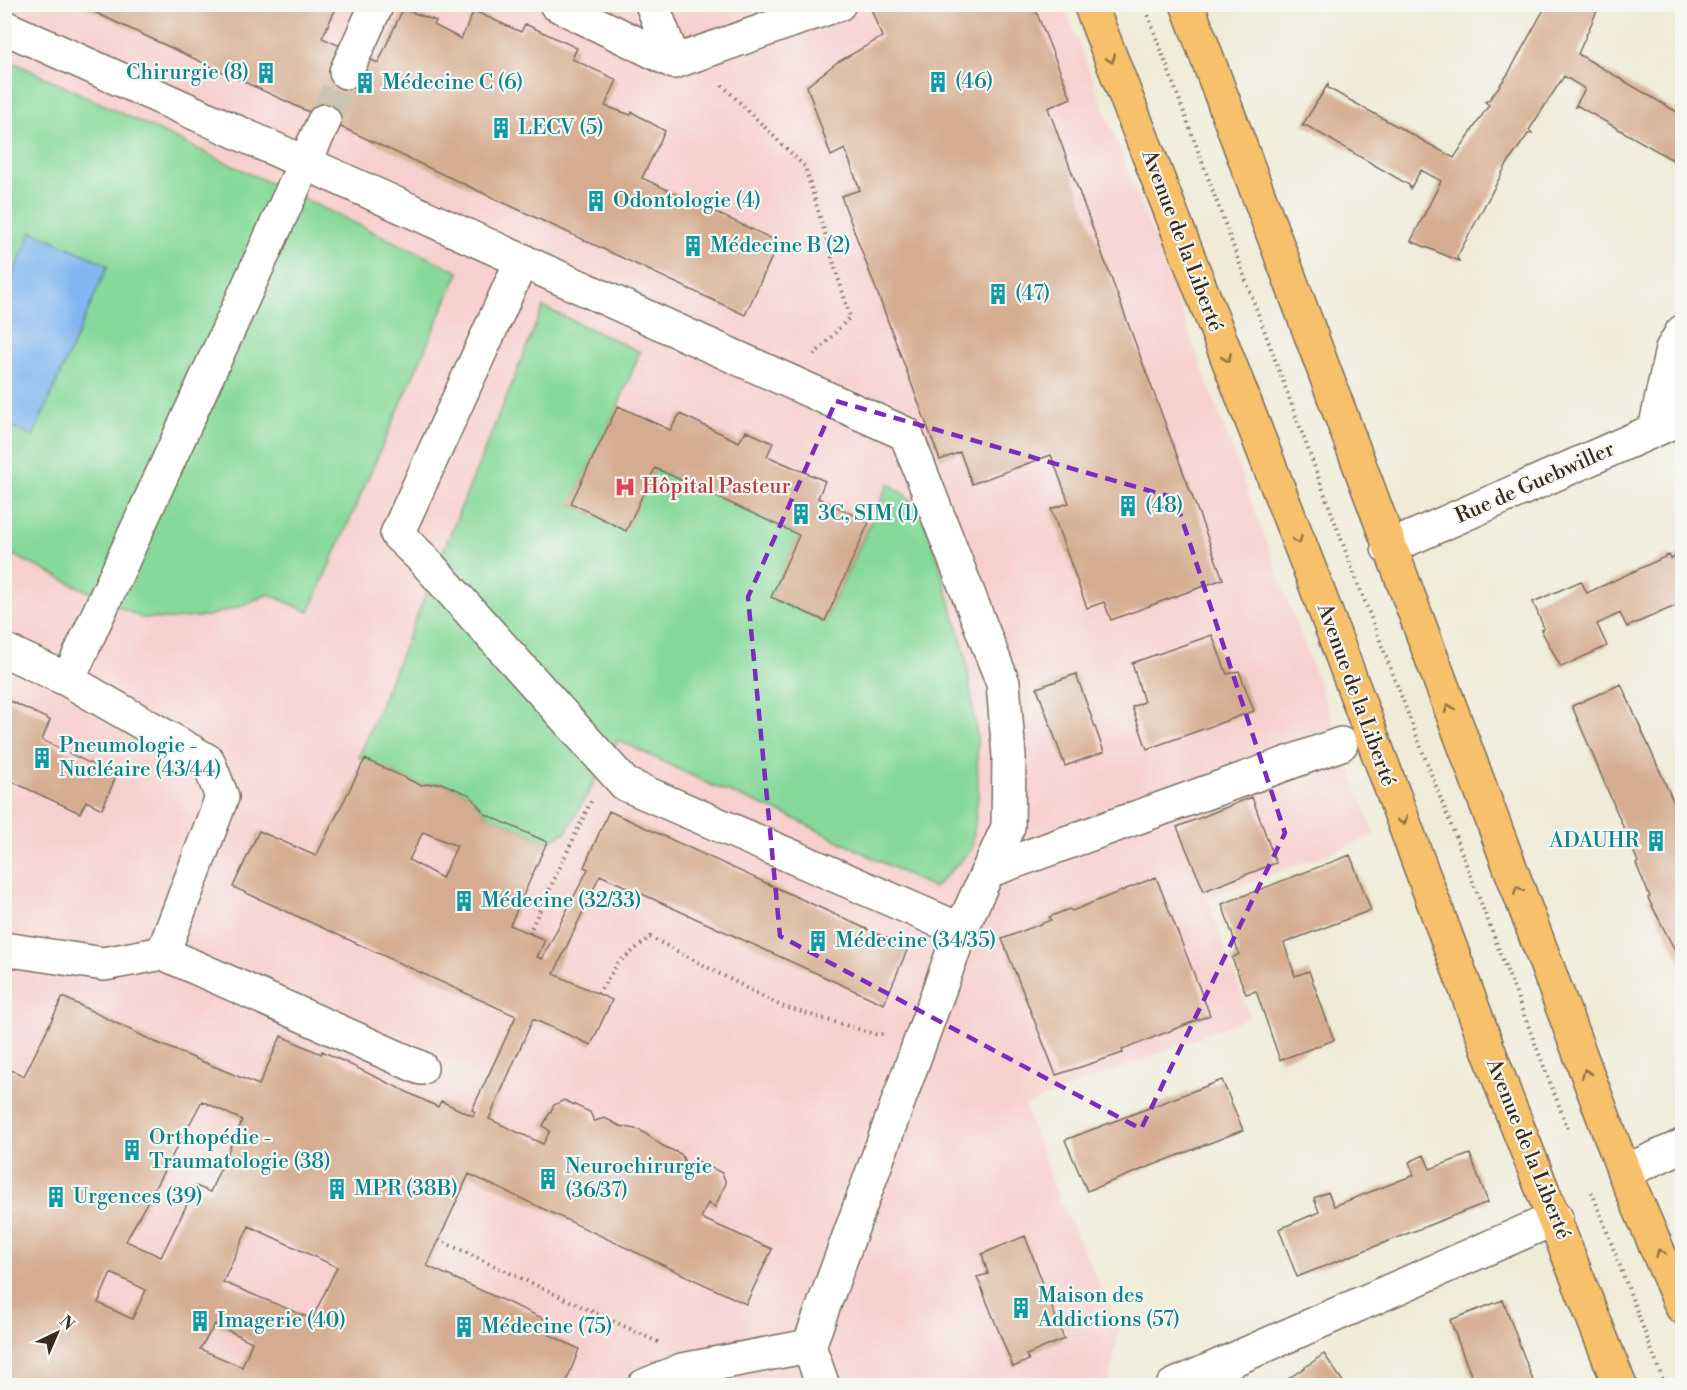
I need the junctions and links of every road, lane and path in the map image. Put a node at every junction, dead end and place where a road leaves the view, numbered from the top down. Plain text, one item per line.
1 (377, 4) edge
2 (556, 4) edge
3 (652, 4) edge
4 (839, 4) edge
5 (1090, 4) edge
6 (1144, 4) edge
7 (1187, 4) edge
8 (4, 27) edge
9 (674, 62) junction
10 (346, 72) tunnel mouth
11 (722, 85) dead end
12 (324, 121) tunnel mouth
13 (306, 162) junction
14 (522, 260) junction
15 (1683, 332) edge
16 (812, 358) dead end
17 (1669, 424) edge
18 (1388, 548) junction
19 (4, 650) edge
20 (68, 680) junction
21 (1341, 744) dead end
22 (608, 766) junction
23 (988, 871) junction
24 (961, 930) junction
25 (529, 933) dead end
26 (4, 949) edge
27 (163, 953) junction
28 (598, 994) dead end
29 (923, 1035) junction
30 (421, 1068) dead end
31 (1572, 1140) dead end
32 (1683, 1146) edge
33 (1624, 1172) junction
34 (1589, 1185) dead end
35 (1556, 1218) junction
36 (439, 1240) dead end
37 (1682, 1306) edge
38 (809, 1346) junction
39 (709, 1365) junction
40 (644, 1386) edge
41 (823, 1386) edge
42 (1173, 1386) edge
43 (1620, 1386) edge
44 (1665, 1386) edge

1 - 10 street
2 - 9 street
3 - 9 street
4 - 9 street
5 -> 35 main road, Avenue de la Liberté
6 - 31 path, Avenue de la Liberté
7 - 18 main road
8 - 13 street
11 - 16 path
12 - 13 street
13 - 14 street
13 - 20 street
14 - 22 street
14 - 23 street
15 - 17 street
17 - 18 street, Rue de Guebwiller
33 -> 18 main road
19 - 20 street
20 - 27 street
21 - 23 street
22 - 24 street
22 - 25 path
23 - 24 street
24 - 29 street
26 - 27 street
27 - 30 street
28 - 29 path
29 - 38 street
32 - 33 street
37 -> 33 main road
34 - 44 path, Avenue de la Liberté
35 - 42 street
35 - 43 main road, Avenue de la Liberté
36 - 39 path
38 - 39 street
38 - 41 street
39 - 40 street

